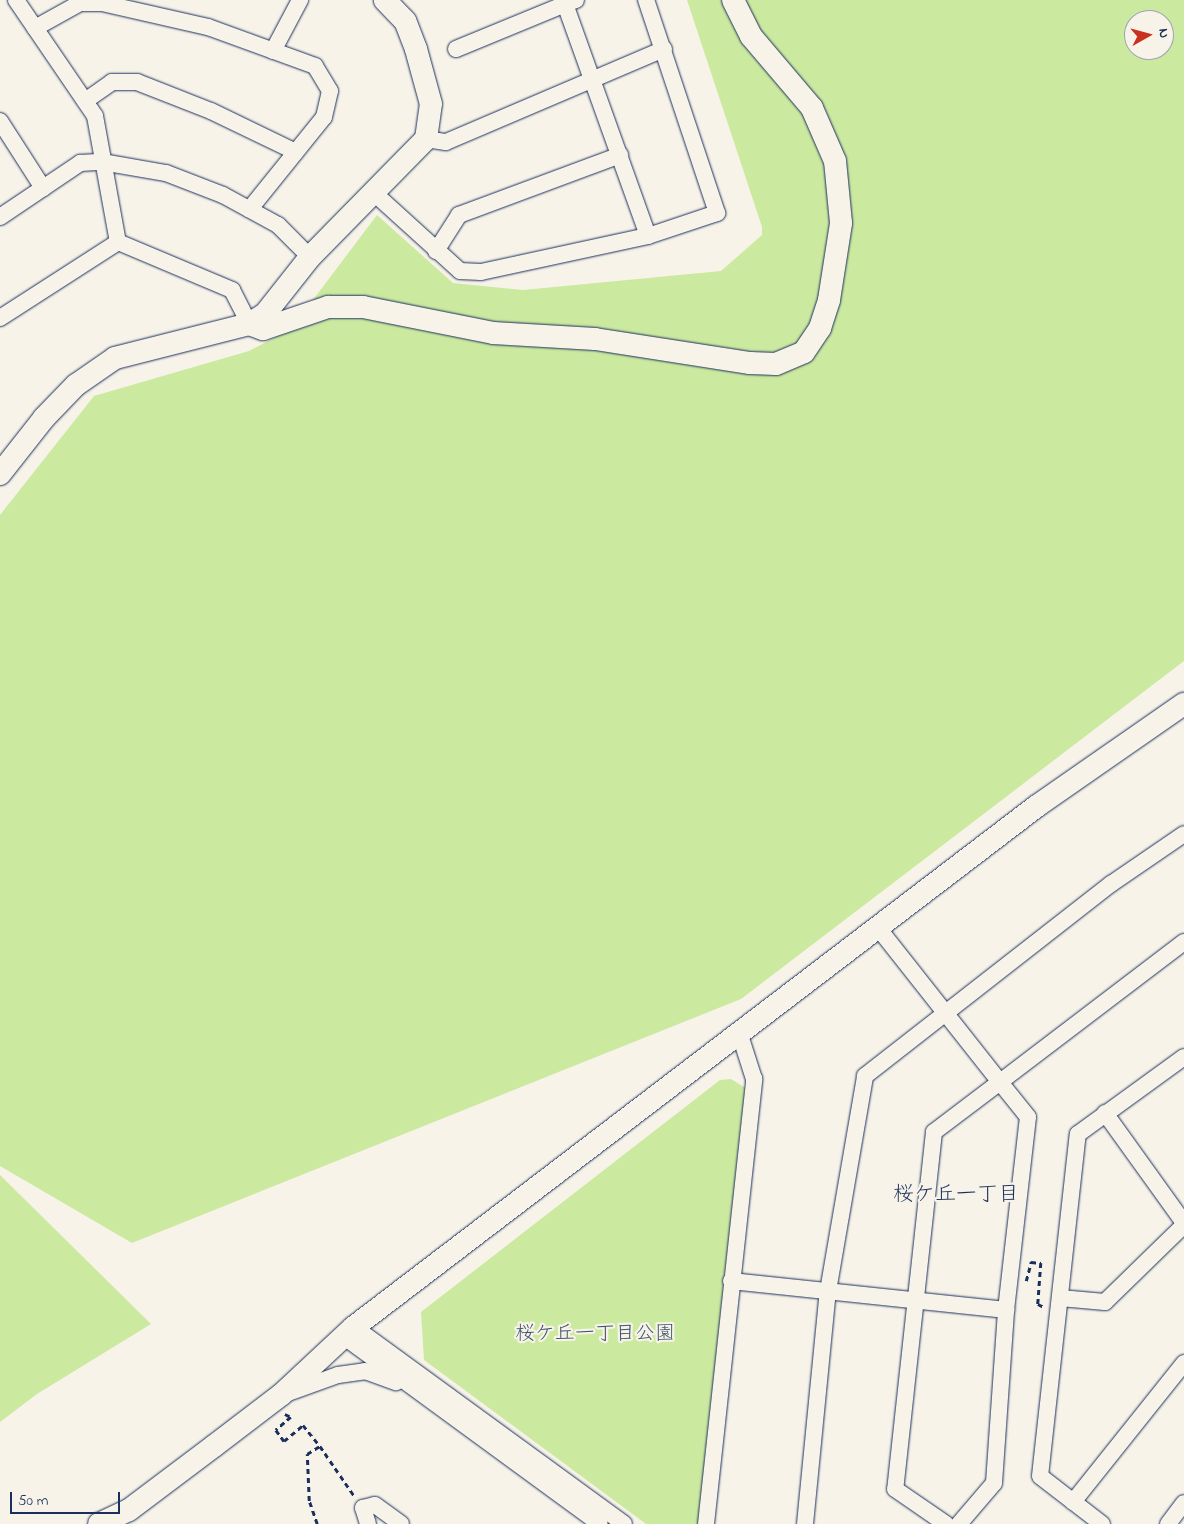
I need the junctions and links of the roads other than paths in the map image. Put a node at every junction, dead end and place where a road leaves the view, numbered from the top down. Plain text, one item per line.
1 (16, 0) edge
2 (300, 0) edge
3 (646, 0) edge
4 (733, 0) edge
5 (389, 1) edge
6 (568, 1) edge
7 (35, 28) junction
8 (456, 49) dead end
9 (664, 49) junction
10 (273, 51) junction
11 (594, 79) junction
12 (85, 101) junction
13 (0, 121) edge
14 (426, 139) junction
15 (296, 152) junction
16 (620, 155) junction
17 (102, 162) junction
18 (43, 188) junction
19 (374, 193) junction
20 (249, 210) junction
21 (0, 218) edge
22 (648, 236) junction
23 (118, 242) junction
24 (436, 251) junction
25 (310, 257) junction
26 (0, 318) edge
27 (249, 324) junction
28 (0, 474) edge
29 (1184, 704) edge
30 (1184, 834) edge
31 (879, 929) junction
32 (1184, 942) edge
33 (944, 1012) junction
34 (740, 1035) junction
35 (1182, 1062) edge
36 (1000, 1082) junction
37 (1105, 1113) junction
38 (1184, 1224) edge
39 (731, 1281) junction
40 (828, 1291) junction
41 (916, 1302) junction
42 (1060, 1306) junction
43 (1006, 1310) junction
44 (348, 1332) junction
45 (1184, 1363) edge
46 (420, 1394) junction
47 (274, 1400) junction
48 (1073, 1502) junction
49 (1184, 1504) edge
50 (132, 1517) edge
51 (924, 1519) edge
52 (98, 1524) edge
53 (368, 1524) edge
54 (401, 1524) edge
55 (600, 1524) edge
56 (624, 1524) edge
57 (706, 1524) edge
58 (805, 1524) edge
59 (946, 1524) edge
60 (959, 1524) edge
61 (1102, 1524) edge
62 (1168, 1524) edge

1 - 7 street
2 - 10 street
3 - 9 street
4 - 27 street
5 - 14 street
6 - 8 street
6 - 11 street
7 - 10 street
7 - 12 street
9 - 11 street
9 - 22 street
10 - 15 street
11 - 14 street
11 - 16 street
12 - 15 street
12 - 17 street
13 - 18 street
14 - 19 street
15 - 20 street
16 - 22 street
16 - 24 street
17 - 18 street
17 - 20 street
17 - 23 street
18 - 21 street
19 - 24 street
19 - 25 street
20 - 25 street
22 - 24 street
23 - 26 street
23 - 27 street
25 - 27 street
27 - 28 street
29 - 31 street
30 - 33 street
31 - 33 street
31 - 34 street
32 - 36 street
33 - 36 street
33 - 40 street
34 - 39 street
34 - 44 street
35 - 37 street
36 - 41 street
36 - 43 street
37 - 38 street
37 - 42 street
38 - 42 street
39 - 40 street
39 - 57 street
40 - 41 street
40 - 58 street
41 - 43 street
41 - 51 street
42 - 48 street
43 - 60 street
44 - 46 street
44 - 47 street
44 - 56 street
45 - 48 street
46 - 47 street
46 - 55 street
47 - 50 street
48 - 61 street
49 - 62 street
50 - 52 street
51 - 59 street
53 - 54 street

